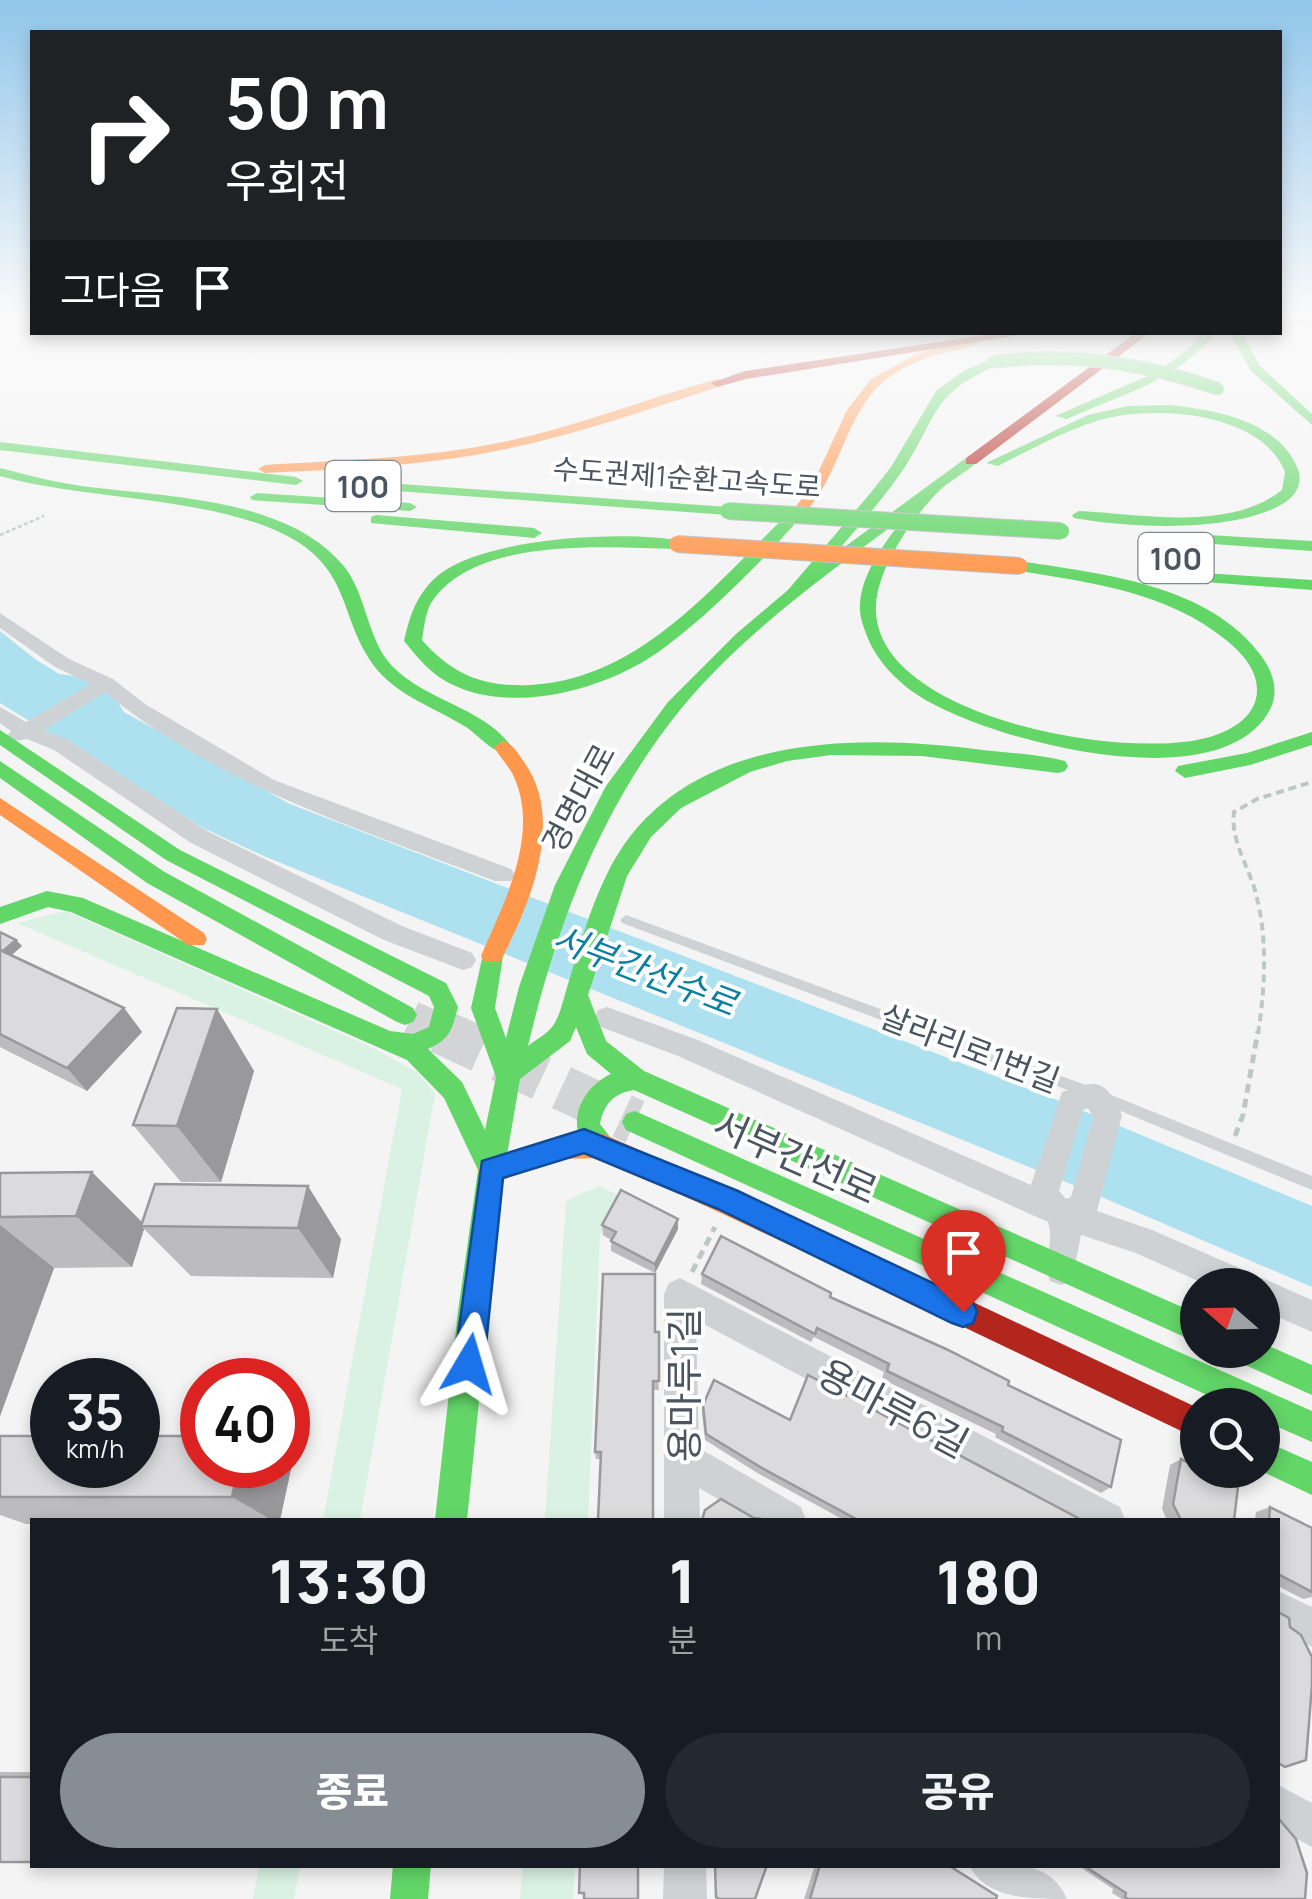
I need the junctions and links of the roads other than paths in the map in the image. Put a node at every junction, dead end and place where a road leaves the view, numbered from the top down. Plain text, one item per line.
1 (643, 406) edge
2 (857, 406) edge
3 (931, 406) edge
4 (1048, 406) edge
5 (1080, 406) edge
6 (1249, 406) edge
7 (1312, 440) edge
8 (0, 446) edge
9 (68, 456) junction
10 (993, 463) junction
11 (265, 469) junction
12 (0, 470) edge
13 (927, 497) junction
14 (173, 504) junction
15 (676, 544) junction
16 (1312, 546) edge
17 (1078, 552) dead end
18 (1134, 555) dead end
19 (1020, 566) junction
20 (1312, 567) edge
21 (1312, 585) edge
22 (796, 590) junction
23 (0, 619) edge
24 (103, 685) junction
25 (0, 714) edge
26 (18, 733) edge
27 (1312, 738) edge
28 (0, 768) edge
29 (0, 805) edge
30 (24, 882) dead end
31 (511, 882) junction
32 (0, 902) edge
33 (0, 916) edge
34 (626, 920) dead end
35 (492, 956) junction
36 (463, 960) dead end
37 (432, 984) junction
38 (261, 987) junction
39 (576, 995) junction
40 (405, 1015) tunnel mouth
41 (608, 1018) dead end
42 (382, 1040) junction
43 (507, 1076) junction
44 (635, 1079) junction
45 (1091, 1103) junction
46 (635, 1122) tunnel mouth
47 (604, 1146) junction
48 (491, 1170) junction
49 (1312, 1183) edge
50 (1073, 1211) junction
51 (1204, 1268) edge
52 (1061, 1270) junction
53 (680, 1294) joint
54 (1280, 1302) edge
55 (1312, 1316) edge
56 (1180, 1322) edge
57 (1280, 1366) edge
58 (1312, 1380) edge
59 (1180, 1415) edge
60 (1312, 1427) edge
61 (682, 1458) junction
62 (1280, 1464) edge
63 (1312, 1479) edge
64 (451, 1518) edge
65 (682, 1518) edge
66 (785, 1518) edge
67 (1104, 1518) edge
68 (1280, 1611) edge
69 (1312, 1628) edge
70 (1280, 1807) edge
71 (1312, 1826) edge
72 (412, 1868) edge
73 (684, 1868) edge
74 (995, 1868) edge
75 (408, 1899) edge
76 (685, 1899) edge
77 (1045, 1899) edge

1 - 11 main road
2 - 15 main road
3 - 22 main road, bridge
4 - 13 main road, 경명대로
5 - 10 main road
6 - 7 main road, bridge
8 - 9 main road, 수도권제1순환고속도로 / 100
9 - 11 main road
9 - 16 main road, 수도권제1순환고속도로 / 100, bridge
10 - 11 main road
10 - 13 main road
12 - 14 main road
12 - 17 main road, 수도권제1순환고속도로 / 100
13 - 19 main road
13 - 22 main road, 경명대로
14 - 15 main road
14 - 31 main road
15 - 19 main road, bridge
18 - 20 main road, 100
19 - 21 main road
22 - 43 main road, 경명대로
23 - 24 street
24 - 26 street
24 - 31 street
25 - 26 street
26 - 36 street
26 - 37 main road
27 - 39 main road
28 - 40 main road
29 - 38 main road
30 - 32 main road
31 - 35 main road
33 - 38 main road
34 - 45 lane, 살라리로1번길
35 - 37 main road
35 - 43 main road
37 - 42 main road
38 - 42 main road
39 - 43 main road
39 - 44 main road
41 - 50 street
42 - 48 main road
43 - 48 main road, 경명대로
44 - 47 main road
44 - 52 main road
45 - 49 lane, 살라리로1번길
45 - 50 street
45 - 50 street
46 - 60 main road, 서부간선로
47 - 48 main road
47 - 59 main road
48 - 64 main road, 경명대로
50 - 51 street
50 - 52 street
52 - 56 main road
53 - 61 street, 용마루1길
53 - 67 street, 용마루6길
54 - 55 street
57 - 58 main road
61 - 65 street, 용마루1길
61 - 66 street
62 - 63 main road
68 - 69 street
70 - 71 street
72 - 75 main road
73 - 76 street
74 - 77 street

